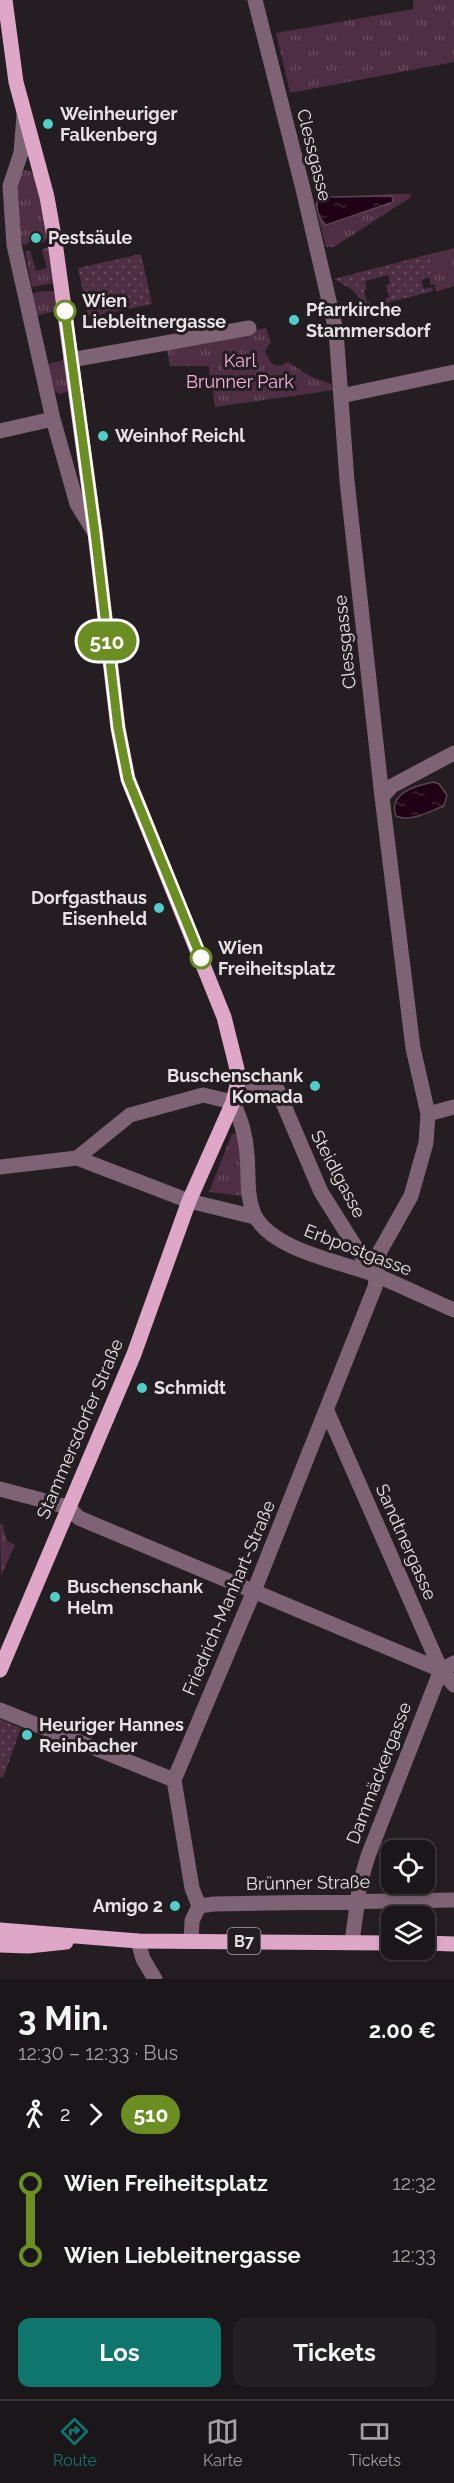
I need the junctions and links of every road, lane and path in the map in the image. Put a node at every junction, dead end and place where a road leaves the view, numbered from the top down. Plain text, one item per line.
1 (5, 0) edge
2 (255, 0) edge
3 (24, 115) junction
4 (249, 328) dead end
5 (71, 360) junction
6 (454, 372) edge
7 (341, 396) junction
8 (53, 419) junction
9 (0, 431) edge
10 (95, 533) junction
11 (454, 753) edge
12 (382, 797) junction
13 (235, 1094) junction
14 (454, 1107) edge
15 (428, 1114) junction
16 (77, 1158) junction
17 (0, 1167) edge
18 (189, 1201) junction
19 (255, 1217) junction
20 (377, 1276) junction
21 (454, 1310) edge
22 (327, 1411) junction
23 (0, 1489) edge
24 (68, 1508) junction
25 (254, 1591) junction
26 (2, 1657) edge
27 (448, 1666) edge
28 (454, 1685) edge
29 (0, 1710) edge
30 (174, 1780) junction
31 (454, 1900) edge
32 (357, 1902) junction
33 (199, 1906) junction
34 (0, 1930) edge
35 (96, 1939) junction
36 (138, 1941) junction
37 (191, 1941) junction
38 (352, 1942) junction
39 (381, 1943) edge
40 (435, 1943) edge
41 (454, 1944) edge
42 (0, 1945) edge
43 (155, 1979) edge

1 - 3 main road
2 - 7 street, Clessgasse
3 - 5 main road
3 - 8 street
4 - 5 street
5 - 10 main road
6 - 7 street
7 - 12 street, Clessgasse
8 - 9 street
8 - 10 street
10 - 13 main road
11 - 12 street
12 - 15 street, Clessgasse
13 - 16 street
13 - 18 main road, Stammersdorfer Straße
13 - 19 street
13 - 20 street, Steidlgasse
14 - 15 street
15 - 20 street, Clessgasse
16 - 17 street
16 - 18 street
18 - 19 street
18 - 24 main road, Stammersdorfer Straße
19 - 20 street, Erbpostgasse
20 - 21 street, Erbpostgasse
20 - 22 street, Friedrich-Manhart-Straße
22 - 25 street, Friedrich-Manhart-Straße
22 - 27 street, Sandtnergasse
23 - 24 street
24 - 25 street
24 - 26 main road, Stammersdorfer Straße
25 - 27 street
25 - 30 street, Friedrich-Manhart-Straße
27 - 28 street, Sandtnergasse
27 - 32 street, Dammäckergasse
29 - 30 street
30 - 33 street
31 - 32 street, Brünner Straße
32 - 33 street, Brünner Straße
32 - 38 street, Dammäckergasse
33 - 37 street
34 - 35 main road, B7
35 - 36 main road, B7
35 - 42 main road, B7
36 - 37 main road, B7
36 - 43 street
37 - 38 main road, B7
38 - 39 main road, B7
40 - 41 main road

